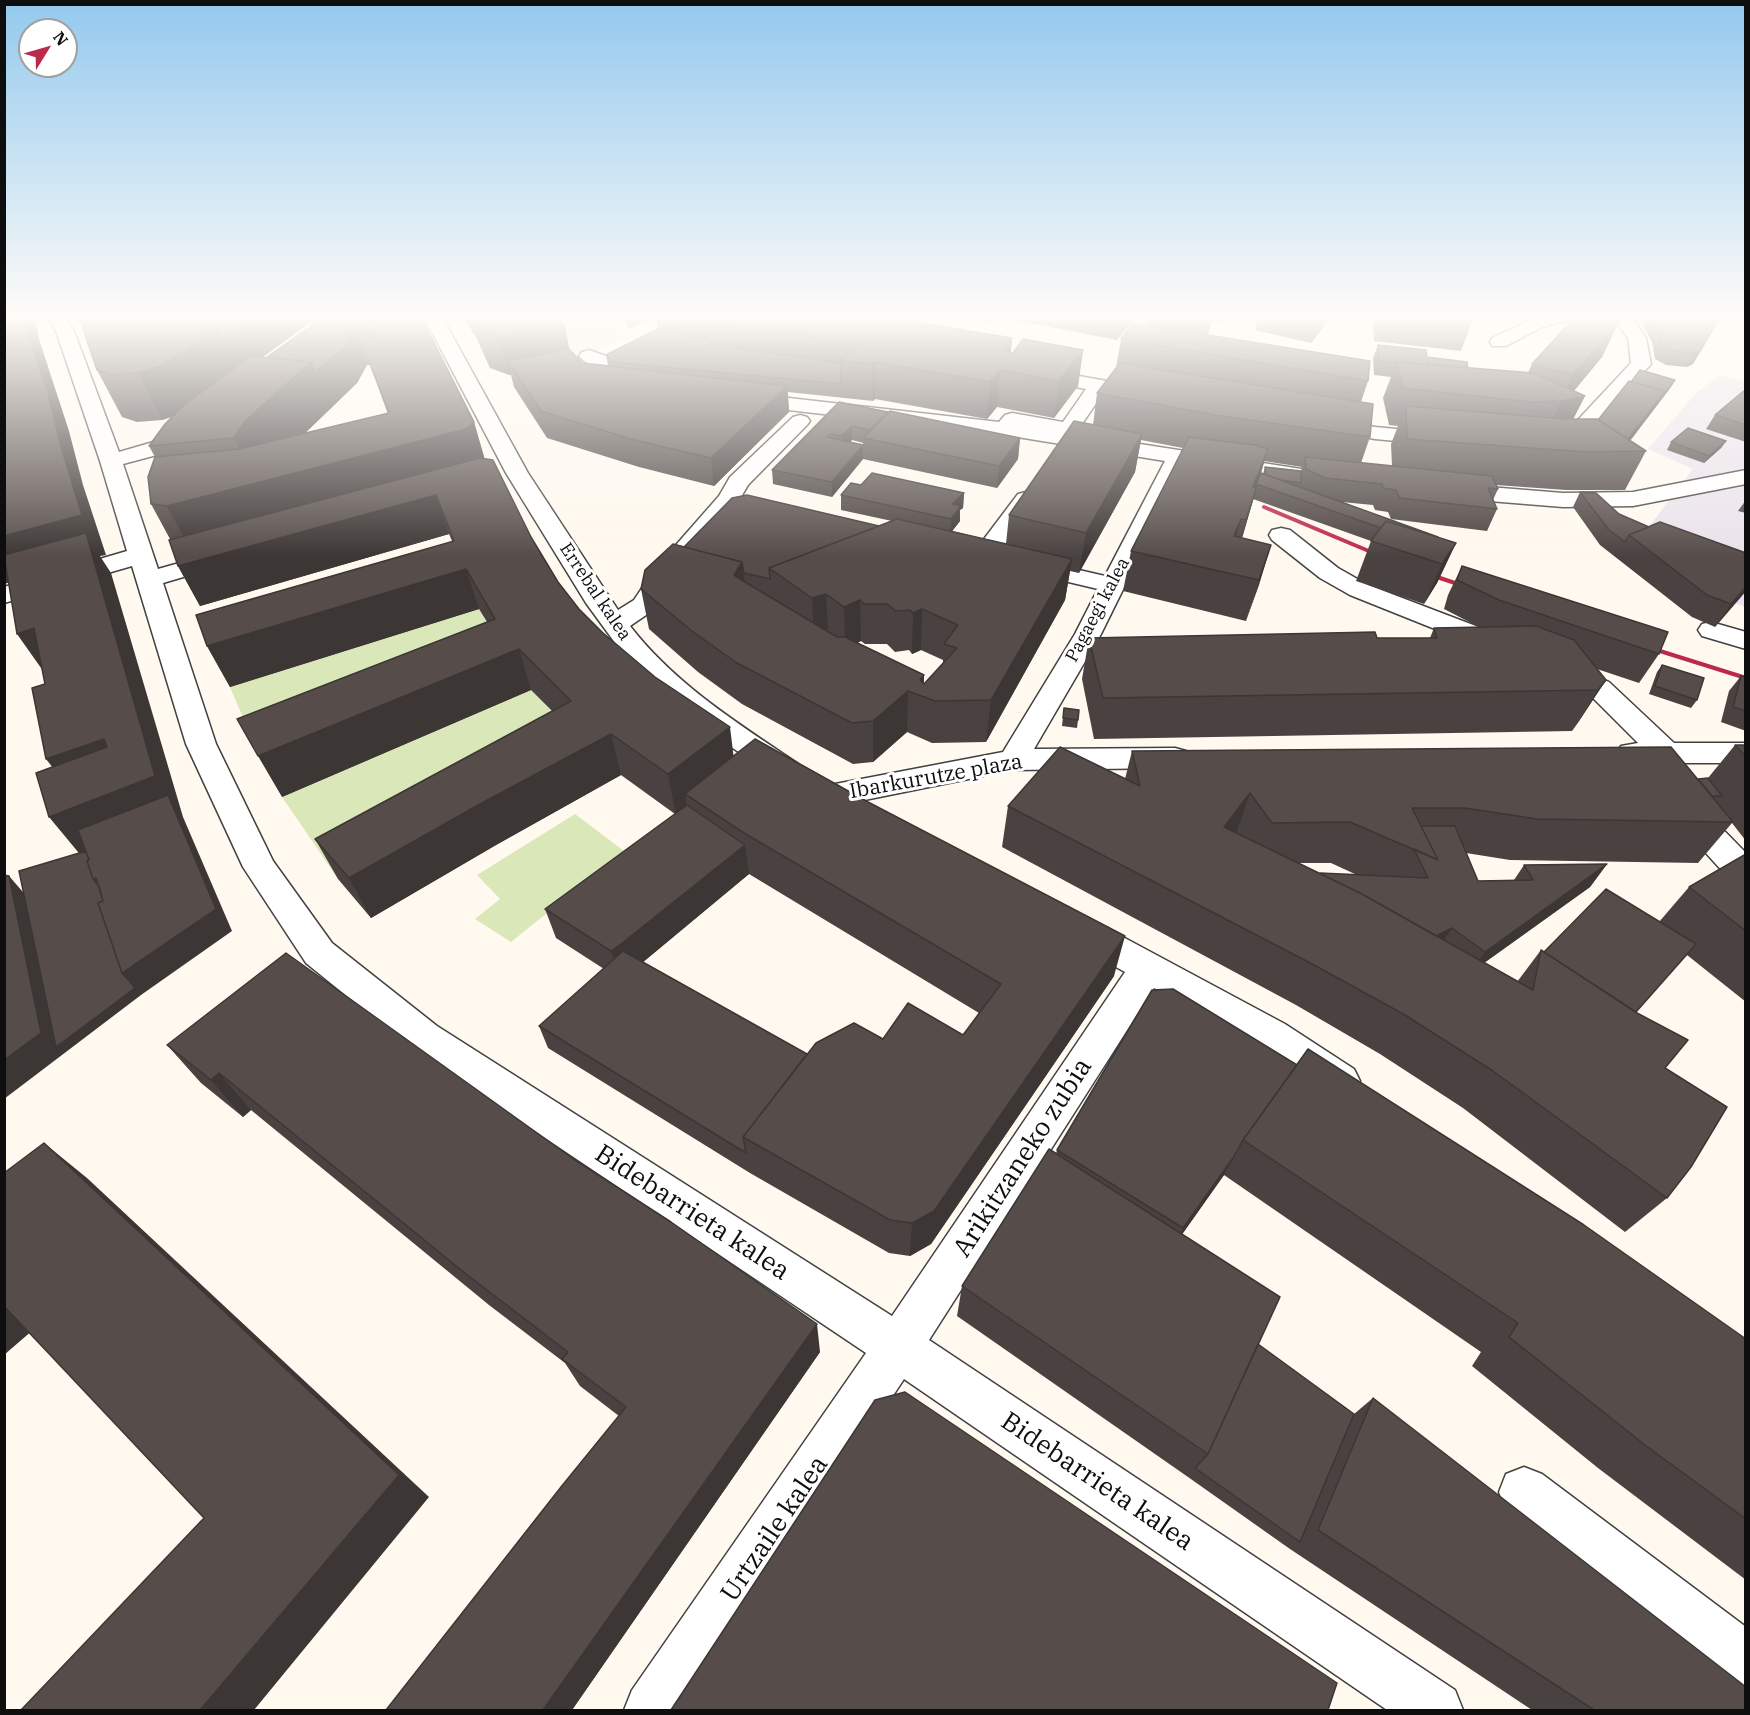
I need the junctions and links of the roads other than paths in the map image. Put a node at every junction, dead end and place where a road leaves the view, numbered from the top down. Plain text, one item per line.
1 (90, 397) edge
2 (470, 397) edge
3 (730, 397) edge
4 (1090, 397) edge
5 (1164, 397) edge
6 (1610, 397) edge
7 (1170, 398) edge
8 (208, 421) edge
9 (800, 421) dead end
10 (1306, 422) edge
11 (1005, 429) junction
12 (1458, 440) edge
13 (1541, 447) edge
14 (1177, 458) junction
15 (111, 461) junction
16 (1746, 477) edge
17 (1327, 479) edge
18 (1434, 489) edge
19 (1026, 499) edge
20 (1281, 535) dead end
21 (240, 553) edge
22 (145, 567) junction
23 (1113, 585) junction
24 (4, 595) edge
25 (615, 625) junction
26 (1711, 630) edge
27 (1746, 641) edge
28 (1606, 753) edge
29 (1653, 753) junction
30 (1746, 753) edge
31 (1200, 758) edge
32 (1013, 760) junction
33 (830, 796) junction
34 (870, 818) edge
35 (1746, 875) edge
36 (1054, 916) edge
37 (1148, 968) junction
38 (1375, 1103) edge
39 (898, 1347) junction
40 (1524, 1492) dead end
41 (1746, 1662) edge
42 (652, 1710) edge
43 (1435, 1710) edge

1 - 15 street, Bidebarrieta kalea
2 - 25 street, Errebal kalea
3 - 11 street
4 - 11 street
5 - 7 street
6 - 13 street
8 - 15 street
9 - 25 street
10 - 12 street
11 - 14 street
14 - 17 street
14 - 23 street, Pagaegi kalea
15 - 22 street, Bidebarrieta kalea
16 - 18 street
19 - 23 street
20 - 29 street
21 - 22 street
22 - 24 street
22 - 39 street, Bidebarrieta kalea
23 - 32 street, Pagaegi kalea
25 - 33 street, Errebal kalea
26 - 27 street
28 - 29 street
29 - 30 street
29 - 35 street
31 - 32 street, Ibarkurutze plaza
32 - 33 street, Ibarkurutze plaza
33 - 34 street, Ibarkurutze plaza
36 - 37 street
37 - 38 street
37 - 39 street, Arikitzaneko zubia
39 - 42 street, Urtzaile kalea
39 - 43 street, Bidebarrieta kalea
40 - 41 street

